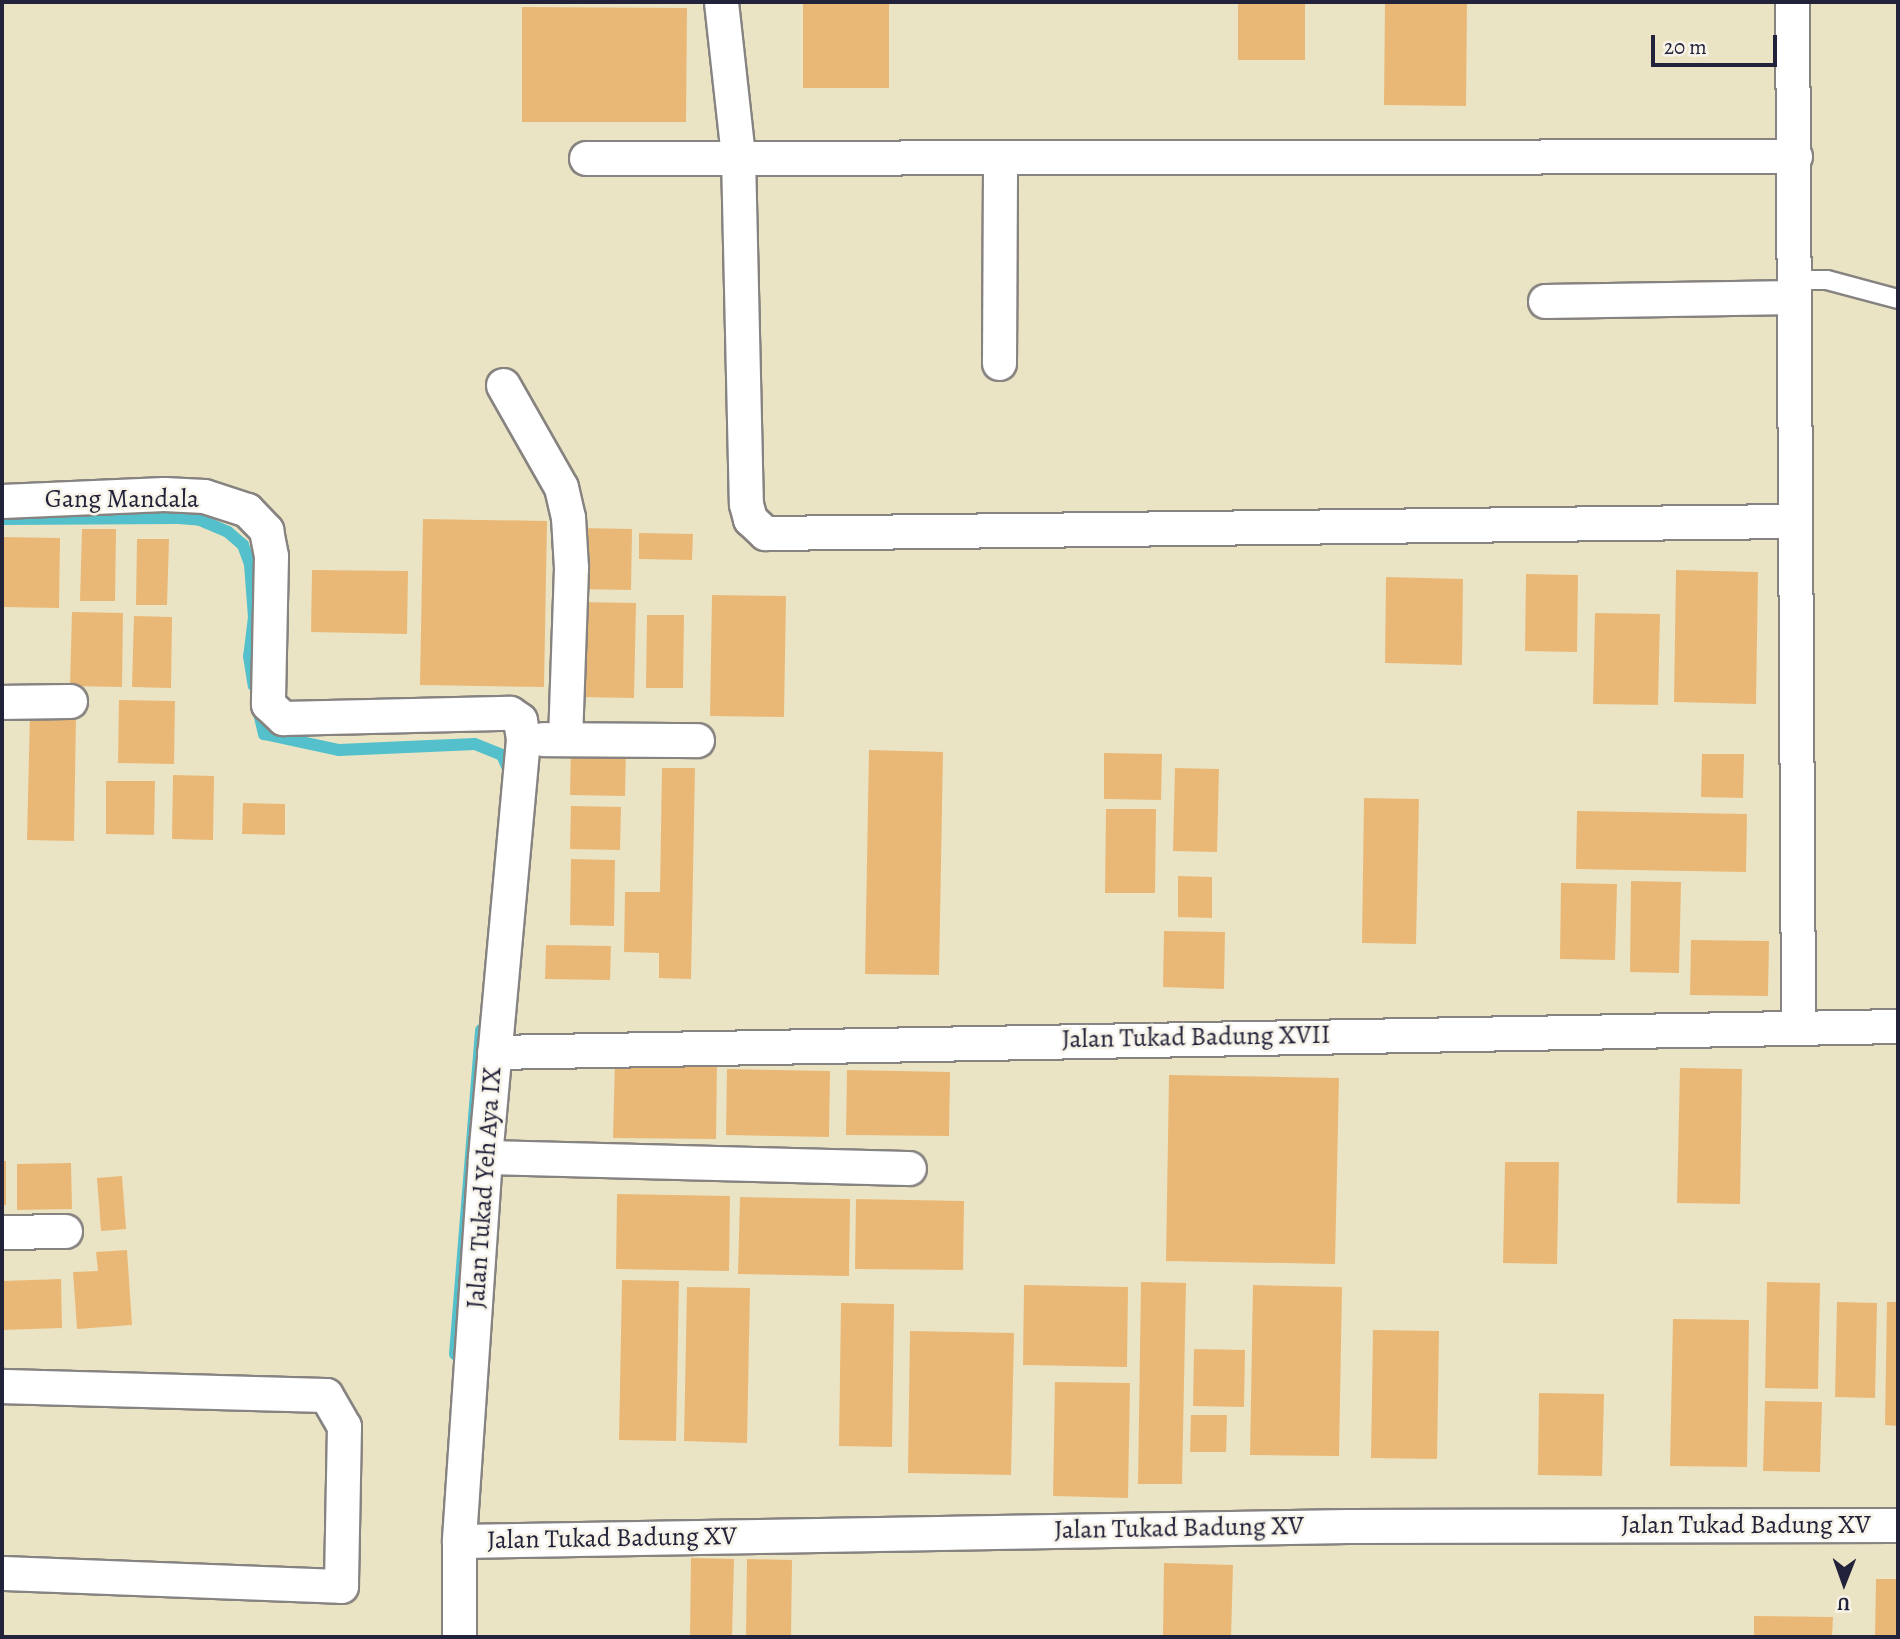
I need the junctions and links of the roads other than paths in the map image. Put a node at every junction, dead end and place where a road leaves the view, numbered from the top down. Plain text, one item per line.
1 (721, 2) edge
2 (1793, 2) edge
3 (738, 156) junction
4 (1795, 156) junction
5 (586, 158) dead end
6 (1000, 158) junction
7 (1794, 288) junction
8 (1898, 299) edge
9 (1545, 300) dead end
10 (999, 363) dead end
11 (503, 385) dead end
12 (2, 501) edge
13 (1794, 521) junction
14 (70, 701) dead end
15 (2, 702) edge
16 (523, 739) junction
17 (565, 739) junction
18 (697, 740) dead end
19 (1798, 1024) junction
20 (1898, 1026) edge
21 (494, 1052) junction
22 (485, 1157) junction
23 (909, 1168) dead end
24 (65, 1231) dead end
25 (2, 1232) edge
26 (2, 1386) edge
27 (1898, 1525) edge
28 (459, 1541) junction
29 (2, 1573) edge
30 (459, 1637) edge

1 - 3 street
2 - 4 street
3 - 5 street
3 - 6 street
3 - 13 street
4 - 6 street
4 - 7 street
6 - 10 street
7 - 8 lane
7 - 9 street
7 - 13 street
11 - 17 street
12 - 16 street, Gang Mandala
13 - 19 street
14 - 15 street
16 - 17 street
16 - 21 street, Jalan Tukad Yeh Aya IX
17 - 18 street
19 - 20 street, Jalan Tukad Badung XVII
19 - 21 street, Jalan Tukad Badung XVII
21 - 22 street, Jalan Tukad Yeh Aya IX
22 - 23 street
22 - 28 street, Jalan Tukad Yeh Aya IX
24 - 25 street
26 - 29 street
27 - 28 street, Jalan Tukad Badung XV
28 - 30 street, Jalan Tukad Yeh Aya IX

